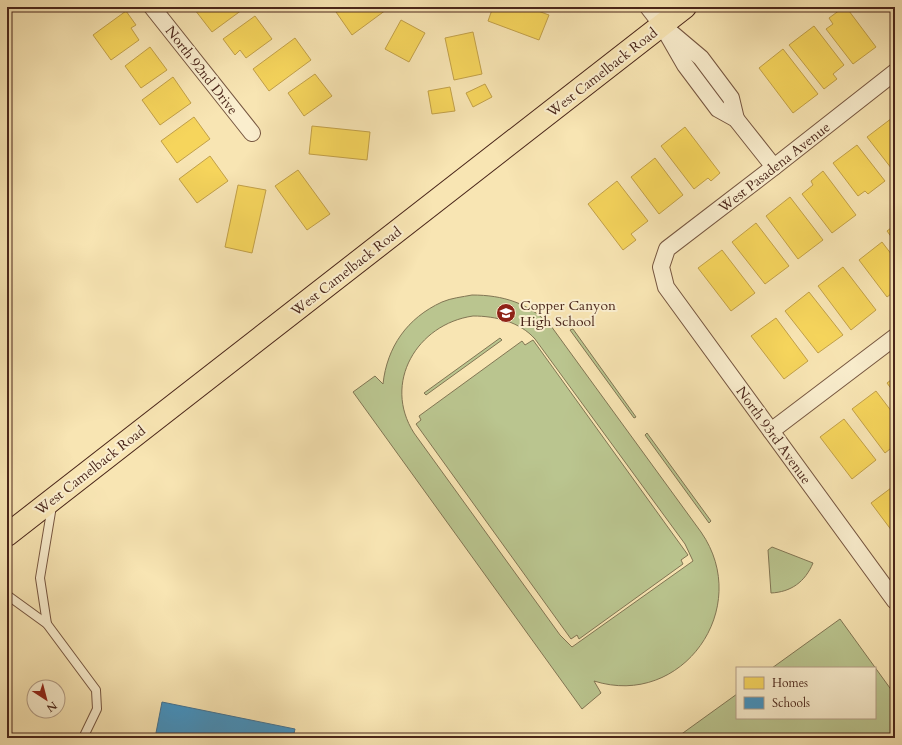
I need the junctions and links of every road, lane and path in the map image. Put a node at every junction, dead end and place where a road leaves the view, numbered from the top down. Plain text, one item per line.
1 (152, 7) edge
2 (648, 7) edge
3 (685, 7) edge
4 (662, 25) junction
5 (895, 72) edge
6 (252, 133) dead end
7 (774, 168) junction
8 (661, 267) joint
9 (895, 337) edge
10 (771, 431) junction
11 (53, 499) junction
12 (7, 535) edge
13 (7, 596) edge
14 (895, 599) edge
15 (47, 624) junction
16 (83, 738) edge

1 - 6 street, North 92nd Drive
2 - 4 street
3 - 4 main road, West Camelback Road
4 - 7 street
4 - 11 main road, West Camelback Road
5 - 7 street, West Pasadena Avenue
7 - 8 street, West Pasadena Avenue
8 - 10 street, North 93rd Avenue
9 - 10 street
10 - 14 street, North 93rd Avenue
11 - 12 main road, West Camelback Road
11 - 15 lane
13 - 15 lane
15 - 16 lane

